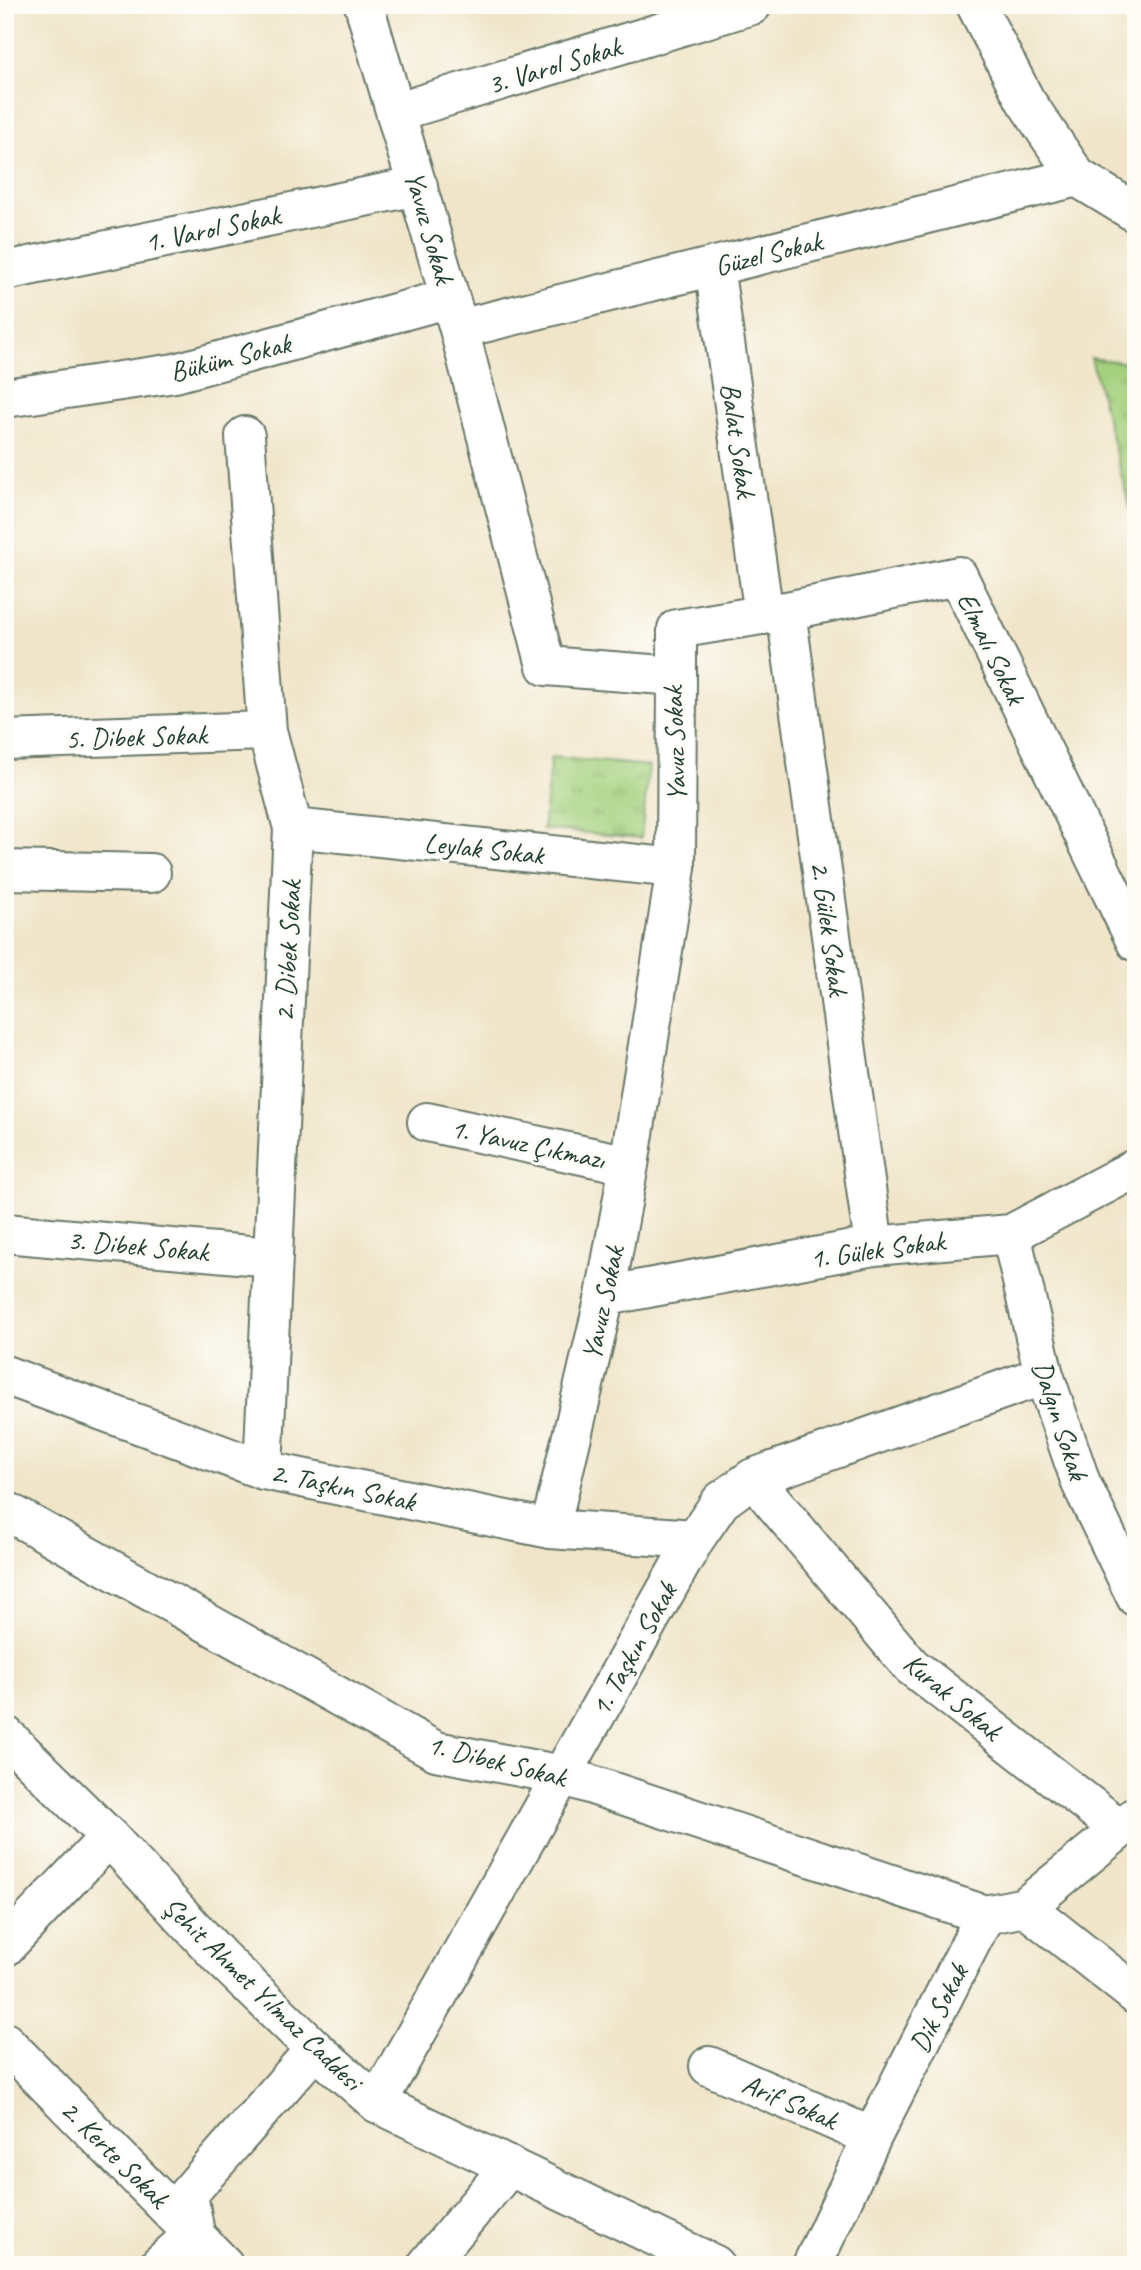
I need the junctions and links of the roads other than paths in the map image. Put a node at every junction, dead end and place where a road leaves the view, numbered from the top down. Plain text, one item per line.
1 (364, 5) edge
2 (752, 5) edge
3 (976, 5) edge
4 (396, 112) junction
5 (1077, 177) junction
6 (418, 186) junction
7 (1136, 214) edge
8 (714, 266) junction
9 (5, 271) edge
10 (455, 313) junction
11 (5, 398) edge
12 (245, 436) dead end
13 (775, 613) junction
14 (677, 676) junction
15 (267, 731) junction
16 (5, 740) edge
17 (293, 828) junction
18 (676, 868) junction
19 (5, 870) edge
20 (151, 873) dead end
21 (1136, 942) edge
22 (426, 1122) dead end
23 (629, 1165) junction
24 (1136, 1168) edge
25 (5, 1233) edge
26 (1011, 1234) junction
27 (874, 1246) junction
28 (271, 1257) junction
29 (605, 1296) junction
30 (5, 1375) edge
31 (1044, 1375) junction
32 (263, 1470) junction
33 (753, 1478) junction
34 (5, 1510) edge
35 (550, 1529) junction
36 (695, 1539) junction
37 (1136, 1597) edge
38 (5, 1735) edge
39 (562, 1775) junction
40 (1128, 1822) edge
41 (109, 1838) junction
42 (1025, 1907) junction
43 (985, 1915) junction
44 (5, 1947) edge
45 (1136, 1995) edge
46 (5, 2042) edge
47 (315, 2049) junction
48 (709, 2066) dead end
49 (377, 2103) junction
50 (872, 2137) junction
51 (510, 2166) junction
52 (195, 2233) junction
53 (159, 2265) edge
54 (224, 2265) edge
55 (426, 2265) edge
56 (715, 2265) edge
57 (813, 2265) edge

1 - 4 street, Yavuz Sokak
2 - 4 street, 3. Varol Sokak
3 - 5 street
4 - 6 street, Yavuz Sokak
5 - 7 street
5 - 8 street, Güzel Sokak
6 - 9 street, 1. Varol Sokak
6 - 10 street, Yavuz Sokak
8 - 10 street, Güzel Sokak
8 - 13 street, Balat Sokak
10 - 11 street, Büküm Sokak
10 - 14 street, Yavuz Sokak
12 - 15 street, 2. Dibek Sokak
13 - 14 street, Elmalı Sokak
13 - 21 street, Elmalı Sokak
13 - 27 street, 2. Gülek Sokak
14 - 18 street, Yavuz Sokak
15 - 16 street, 5. Dibek Sokak
15 - 17 street, 2. Dibek Sokak
17 - 18 street, Leylak Sokak
17 - 28 street, 2. Dibek Sokak
18 - 23 street, Yavuz Sokak
19 - 20 street
22 - 23 street, 1. Yavuz Çıkmazı
23 - 29 street, Yavuz Sokak
24 - 26 street, 1. Gülek Sokak
25 - 28 street, 3. Dibek Sokak
26 - 27 street, 1. Gülek Sokak
26 - 31 street, Dalgın Sokak
27 - 29 street, 1. Gülek Sokak
28 - 32 street, 2. Dibek Sokak
29 - 35 street, Yavuz Sokak
30 - 32 street, 2. Taşkın Sokak
31 - 33 street, 1. Taşkın Sokak
31 - 37 street, Dalgın Sokak
32 - 35 street, 2. Taşkın Sokak
33 - 36 street, 1. Taşkın Sokak
33 - 40 street, Kurak Sokak
34 - 39 street, 1. Dibek Sokak
35 - 36 street, 2. Taşkın Sokak
36 - 39 street, 1. Taşkın Sokak
38 - 41 street, Şehit Ahmet Yılmaz Caddesi
39 - 43 street, 1. Dibek Sokak
39 - 49 street, 1. Taşkın Sokak
40 - 42 street
41 - 44 street
41 - 47 street, Şehit Ahmet Yılmaz Caddesi
42 - 43 street
42 - 45 street
43 - 50 street, Dik Sokak
46 - 52 street, 2. Kerte Sokak
47 - 49 street, Şehit Ahmet Yılmaz Caddesi
47 - 52 street
48 - 50 street, Arif Sokak
49 - 51 street, Şehit Ahmet Yılmaz Caddesi
50 - 57 street, Dik Sokak
51 - 55 street
51 - 56 street, Şehit Ahmet Yılmaz Caddesi
52 - 53 street
52 - 54 street, 2. Kerte Sokak

